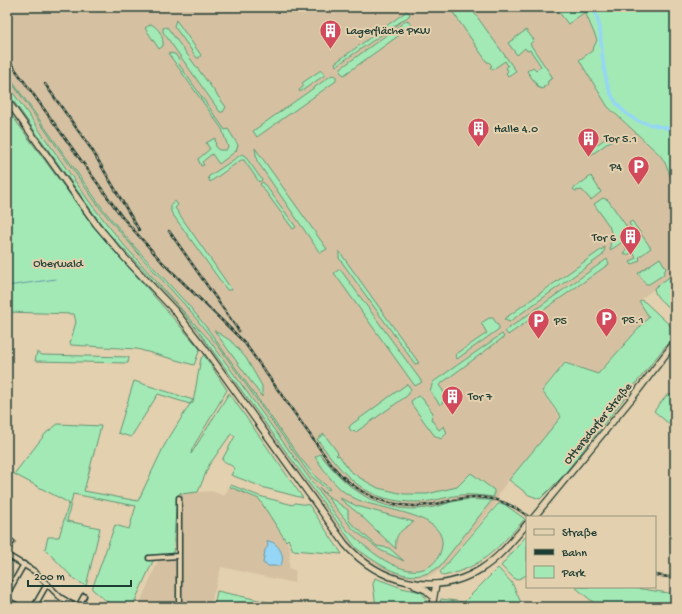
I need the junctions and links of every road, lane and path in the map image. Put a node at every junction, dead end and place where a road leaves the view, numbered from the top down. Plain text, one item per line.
1 (7, 100) edge
2 (675, 342) edge
3 (179, 498) dead end
4 (535, 516) edge
5 (526, 525) edge
6 (12, 542) dead end
7 (7, 550) edge
8 (7, 555) edge
9 (178, 556) junction
10 (149, 558) dead end
11 (24, 564) junction
12 (398, 580) junction
13 (47, 584) junction
14 (434, 584) junction
15 (431, 595) junction
16 (84, 596) dead end
17 (8, 599) edge
18 (432, 605) edge
19 (36, 606) edge
20 (20, 607) edge
21 (77, 607) edge
22 (179, 607) edge

1 - 12 street
2 - 4 street, Ottersdorfer Straße
3 - 9 street
5 - 14 street
6 - 7 street
8 - 11 street
9 - 10 street
9 - 22 street
11 - 13 street
11 - 17 street
12 - 14 street
12 - 15 street
13 - 19 street
13 - 21 street
14 - 15 street
14 - 18 street
15 - 18 street
16 - 21 street
17 - 20 street

